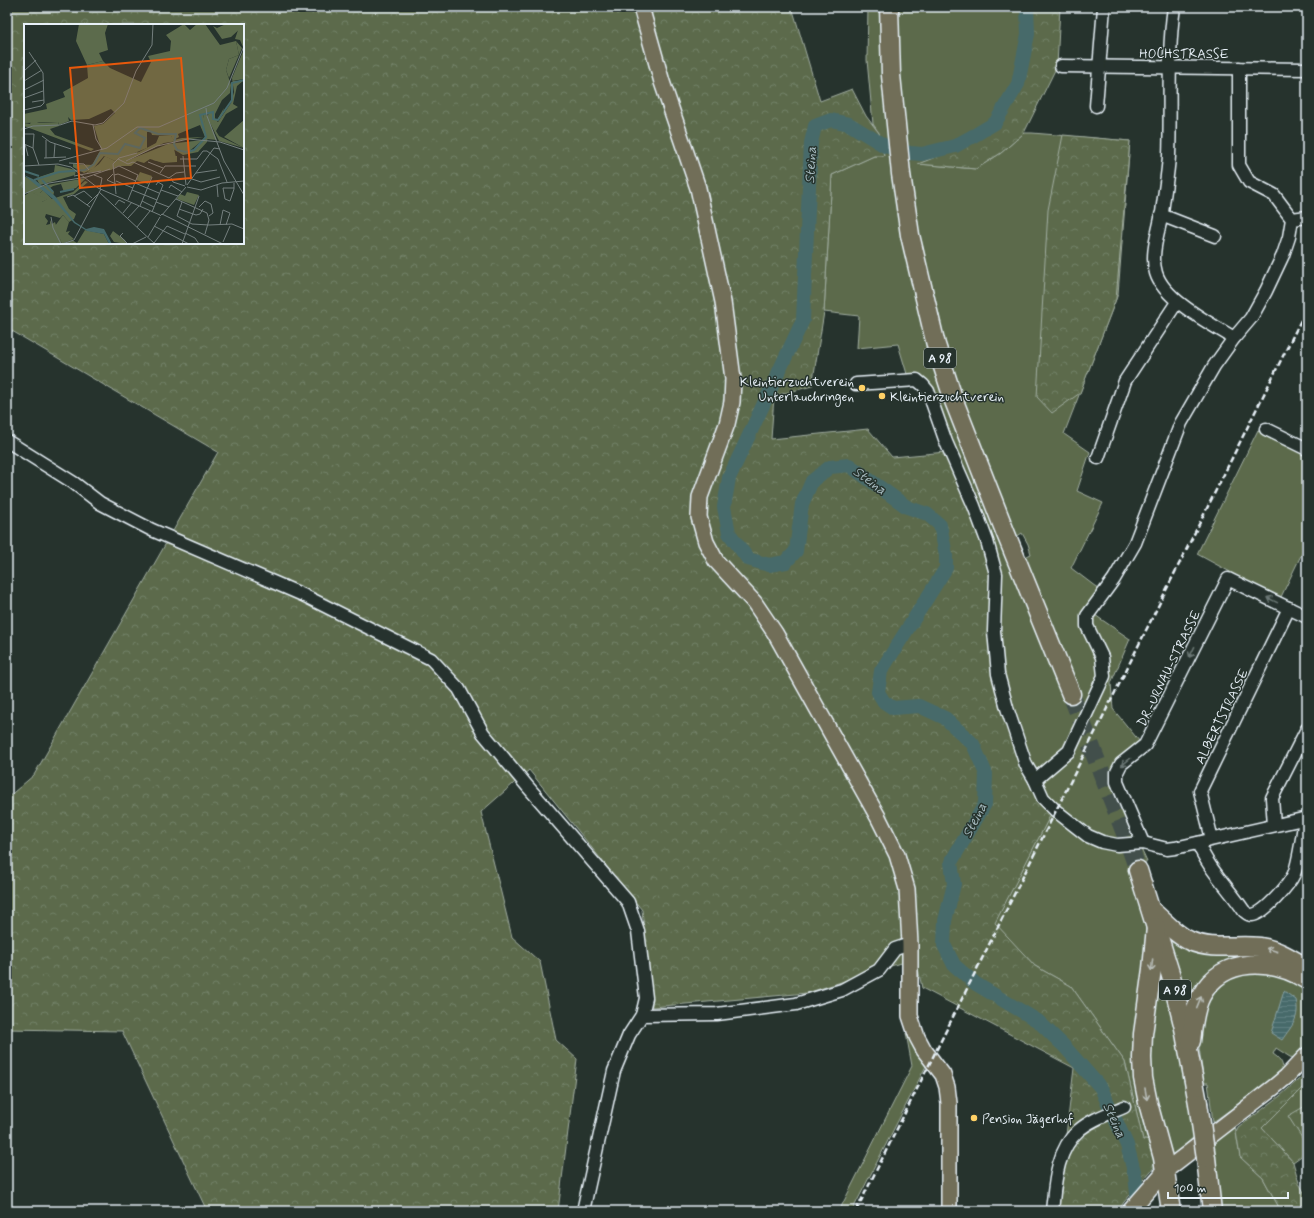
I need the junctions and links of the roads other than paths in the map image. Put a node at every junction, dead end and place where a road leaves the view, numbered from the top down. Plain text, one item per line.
1 (642, 7) edge
2 (889, 7) edge
3 (1104, 7) edge
4 (1174, 7) edge
5 (1061, 66) dead end
6 (1099, 67) junction
7 (1169, 67) junction
8 (1239, 68) junction
9 (1307, 69) edge
10 (1096, 106) dead end
11 (1161, 215) junction
12 (1307, 216) edge
13 (1292, 219) junction
14 (1215, 236) dead end
15 (1177, 302) junction
16 (1234, 338) junction
17 (856, 384) dead end
18 (1266, 429) dead end
19 (7, 441) edge
20 (1307, 449) edge
21 (1098, 458) dead end
22 (1289, 608) junction
23 (1307, 617) edge
24 (1071, 694) tunnel mouth
25 (1307, 729) edge
26 (1035, 780) junction
27 (1306, 819) edge
28 (1274, 825) junction
29 (1212, 839) junction
30 (1143, 843) junction
31 (1198, 843) junction
32 (1138, 870) tunnel mouth
33 (1151, 909) junction
34 (1156, 927) junction
35 (910, 944) junction
36 (1307, 968) edge
37 (1307, 980) edge
38 (642, 1016) junction
39 (1189, 1054) junction
40 (1307, 1055) edge
41 (1124, 1107) dead end
42 (1165, 1171) junction
43 (583, 1211) edge
44 (949, 1211) edge
45 (1052, 1211) edge
46 (1130, 1211) edge
47 (1170, 1211) edge
48 (1212, 1211) edge

1 - 35 main road
2 - 24 highway, A 98
3 - 6 street
4 - 7 street
5 - 6 street, HOCHSTRASSE
6 - 7 street, HOCHSTRASSE
6 - 10 street
7 - 8 street, HOCHSTRASSE
7 - 11 street
8 - 9 street, HOCHSTRASSE
8 - 13 street
11 - 14 street
11 - 15 street
12 - 13 street
13 - 16 street
15 - 16 street
15 - 21 street
16 - 26 street
17 - 26 street
18 - 20 street
19 - 38 street
22 - 23 street, DR.-URNAU-STRASSE
22 - 29 street, ALBERTSTRASSE
22 -> 30 street, DR.-URNAU-STRASSE
25 - 28 street
26 - 30 street
27 - 28 street
27 - 31 street
28 - 29 street
29 - 31 street
30 - 31 street
32 - 33 highway, A 98
33 - 34 highway, A 98
36 -> 33 highway
34 - 39 highway, A 98
34 -> 42 highway
35 - 38 street
35 - 44 main road
39 -> 37 highway
38 - 43 street
39 - 48 highway, A 98, bridge
40 - 42 main road
41 - 45 street
42 - 46 main road
42 - 47 highway

